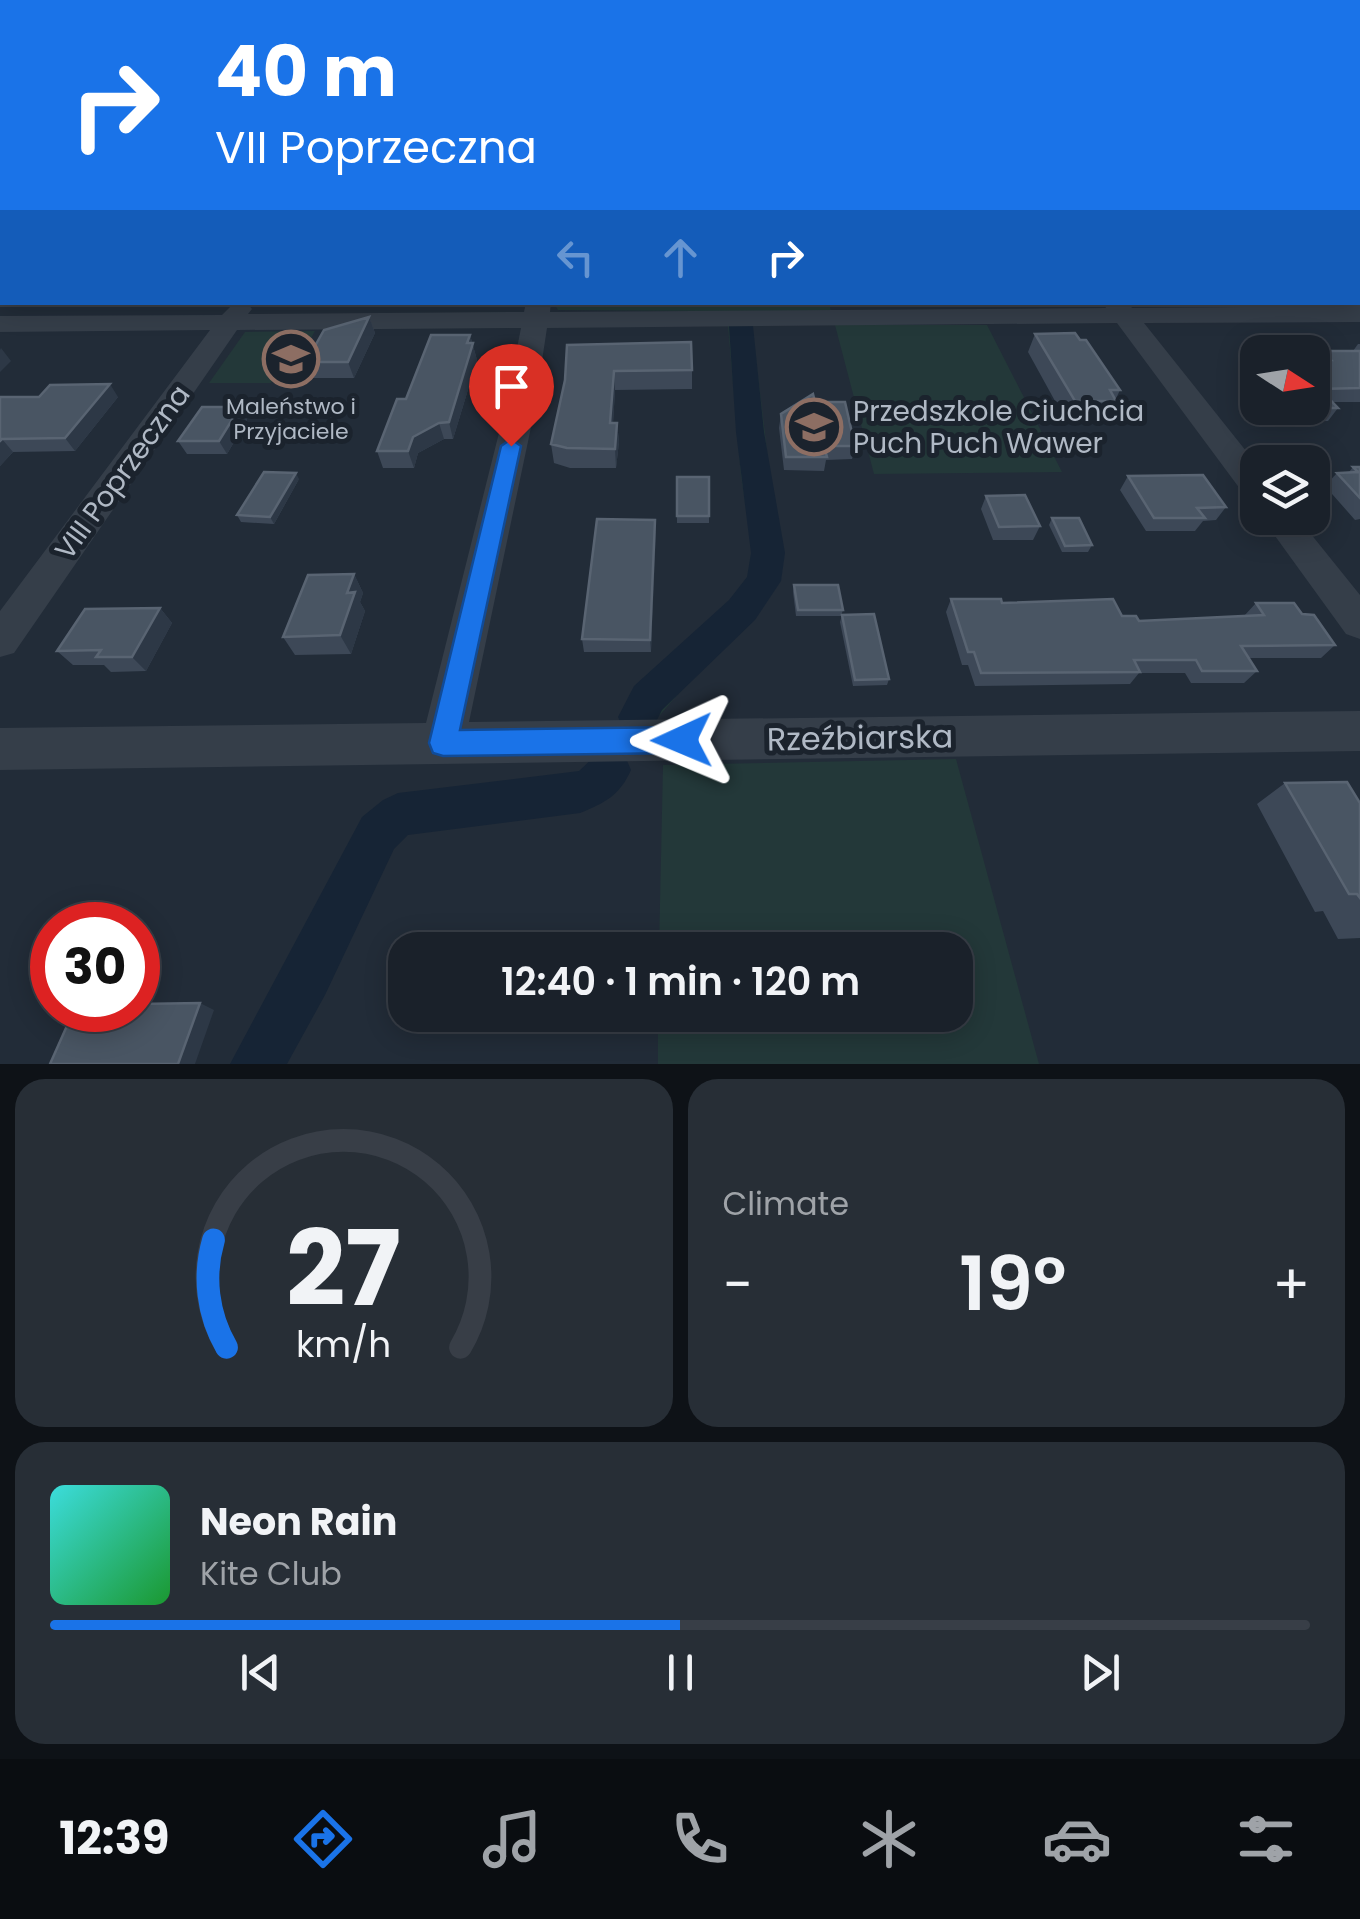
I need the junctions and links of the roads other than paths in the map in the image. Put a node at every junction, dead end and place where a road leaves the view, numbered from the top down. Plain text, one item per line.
1 (1120, 309) edge
2 (538, 310) edge
3 (237, 312) edge
4 (1360, 314) edge
5 (0, 324) edge
6 (1240, 466) edge
7 (1292, 535) edge
8 (1360, 624) edge
9 (0, 641) edge
10 (1360, 731) edge
11 (443, 743) junction
12 (0, 749) edge

1 - 2 street
1 - 4 street
1 - 6 street
2 - 3 street
2 - 11 street
3 - 5 street
3 - 9 street, VIII Poprzeczna
7 - 8 street
10 - 11 street, Rzeźbiarska
11 - 12 street, Rzeźbiarska

